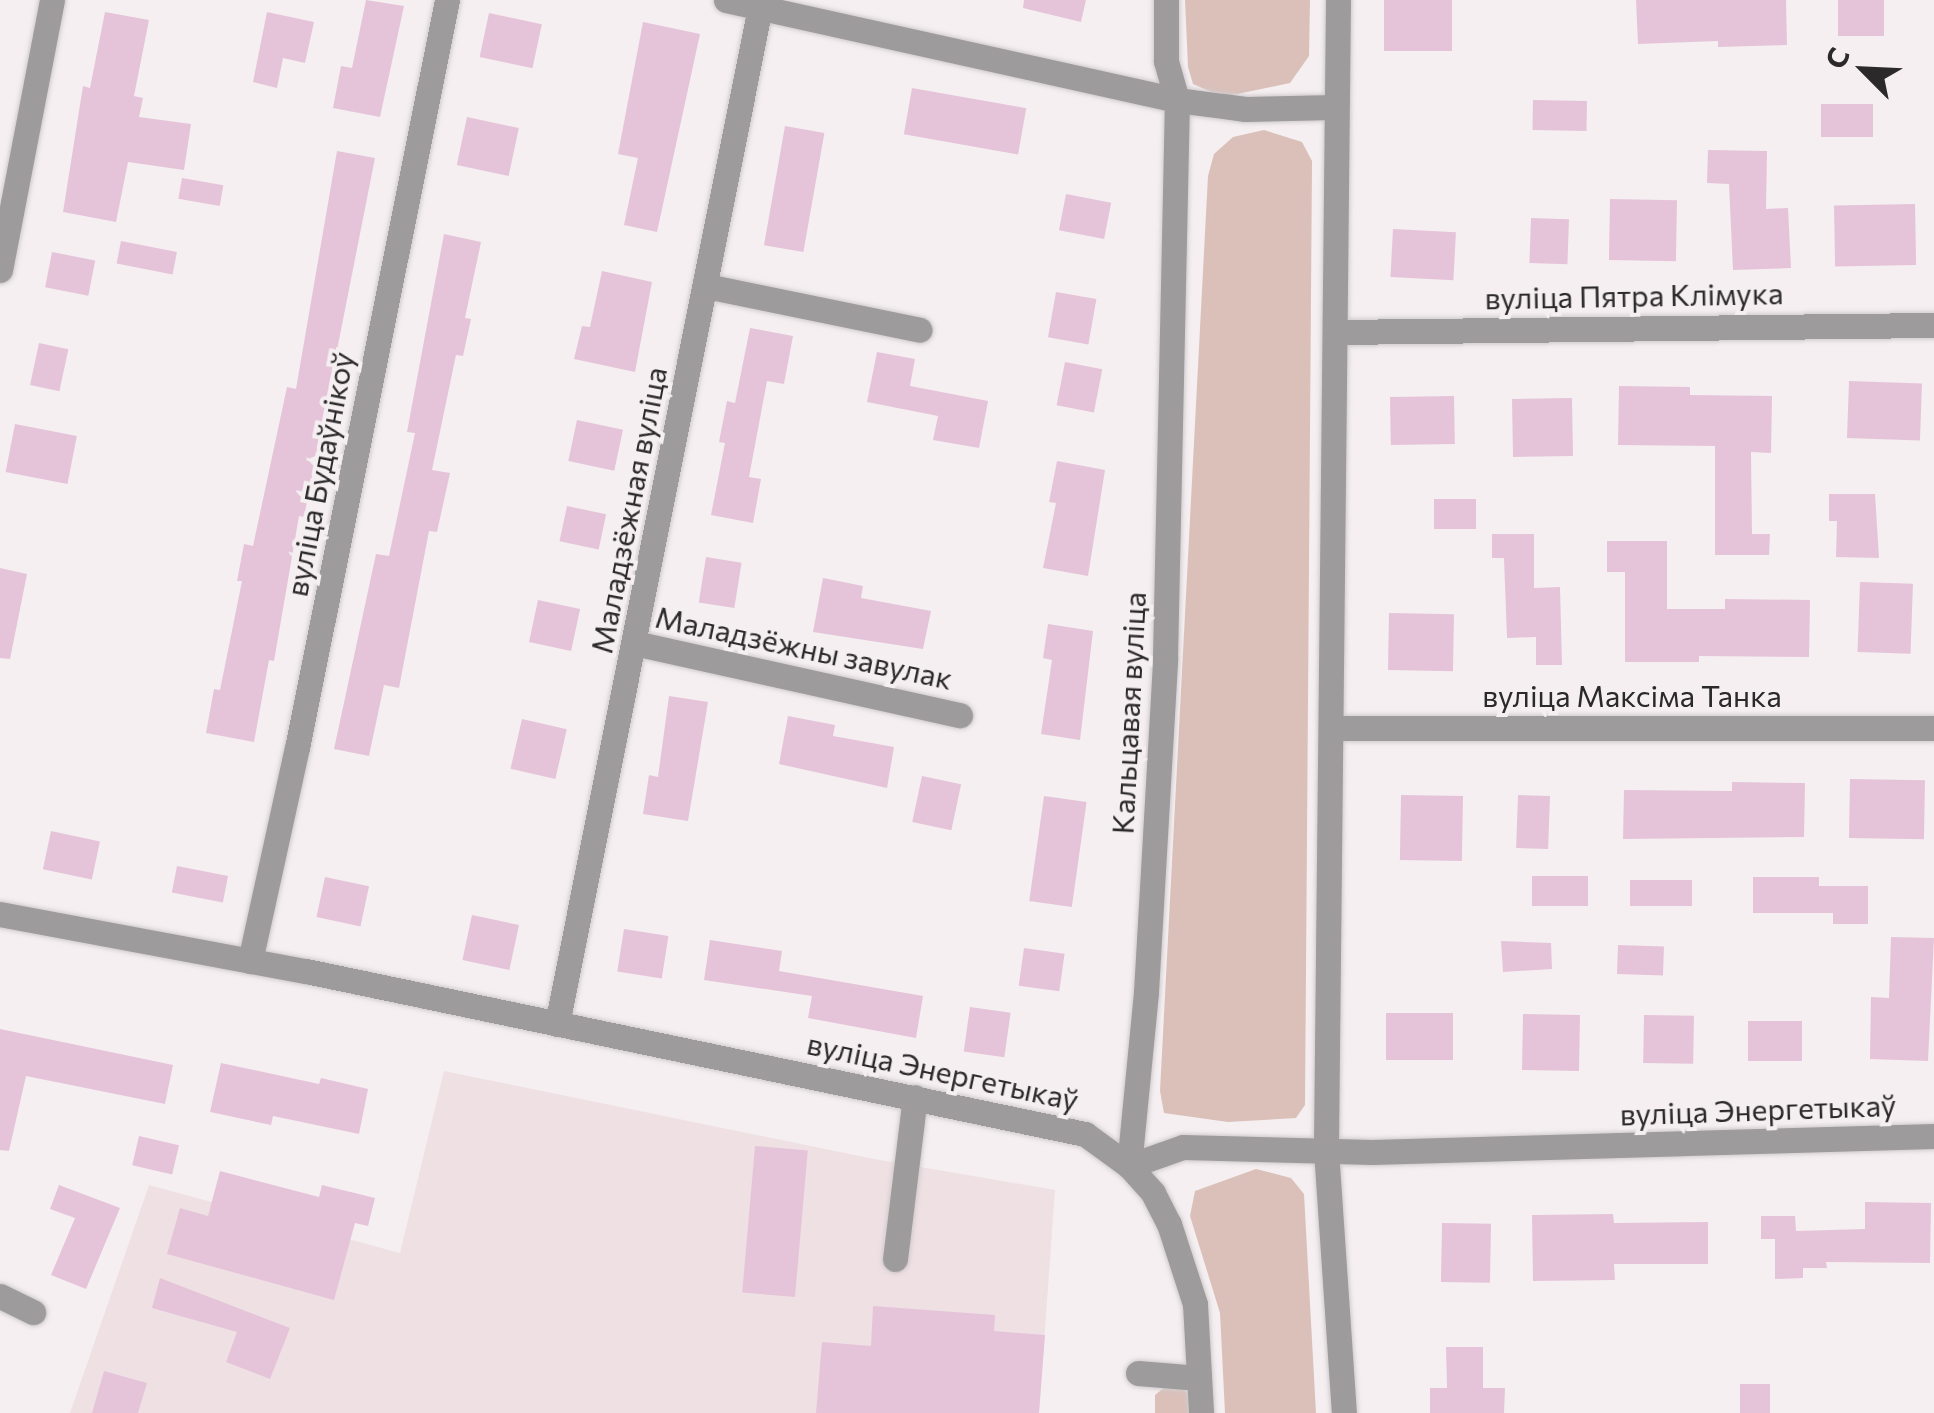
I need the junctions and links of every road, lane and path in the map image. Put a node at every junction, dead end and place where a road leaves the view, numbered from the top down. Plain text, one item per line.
1 (52, 0) edge
2 (447, 0) edge
3 (726, 0) edge
4 (1166, 0) edge
5 (1338, 0) edge
6 (760, 7) junction
7 (1177, 100) junction
8 (1334, 106) junction
9 (0, 270) edge
10 (706, 286) junction
11 (1934, 325) edge
12 (920, 330) dead end
13 (1335, 332) junction
14 (634, 643) junction
15 (960, 715) dead end
16 (1330, 728) junction
17 (1934, 728) edge
18 (0, 914) edge
19 (250, 961) junction
20 (557, 1024) junction
21 (915, 1097) junction
22 (1934, 1136) edge
23 (1326, 1150) junction
24 (1129, 1166) junction
25 (895, 1258) dead end
26 (0, 1296) edge
27 (33, 1312) dead end
28 (1138, 1373) dead end
29 (1199, 1378) junction
30 (1201, 1413) edge
31 (1344, 1413) edge

1 - 9 street
2 - 19 street, вуліца Будаўнікоў
3 - 6 street
4 - 7 street, Кальцавая вуліца
5 - 8 street
6 - 7 street
6 - 10 street, Маладзёжная вуліца
7 - 8 street
7 - 24 street, Кальцавая вуліца
8 - 13 street
10 - 12 street
10 - 14 street, Маладзёжная вуліца
11 - 13 street, вуліца Пятра Клімука
13 - 16 street
14 - 15 street, Маладзёжны завулак
14 - 20 street, Маладзёжная вуліца
16 - 17 street, вуліца Максіма Танка
16 - 23 street
18 - 19 street, вуліца Энергетыкаў
19 - 20 street, вуліца Энергетыкаў
20 - 21 street, вуліца Энергетыкаў
21 - 24 street, вуліца Энергетыкаў
21 - 25 street
22 - 23 street, вуліца Энергетыкаў
23 - 24 street, вуліца Энергетыкаў
23 - 31 street
24 - 29 street
26 - 27 street
28 - 29 street
29 - 30 street

